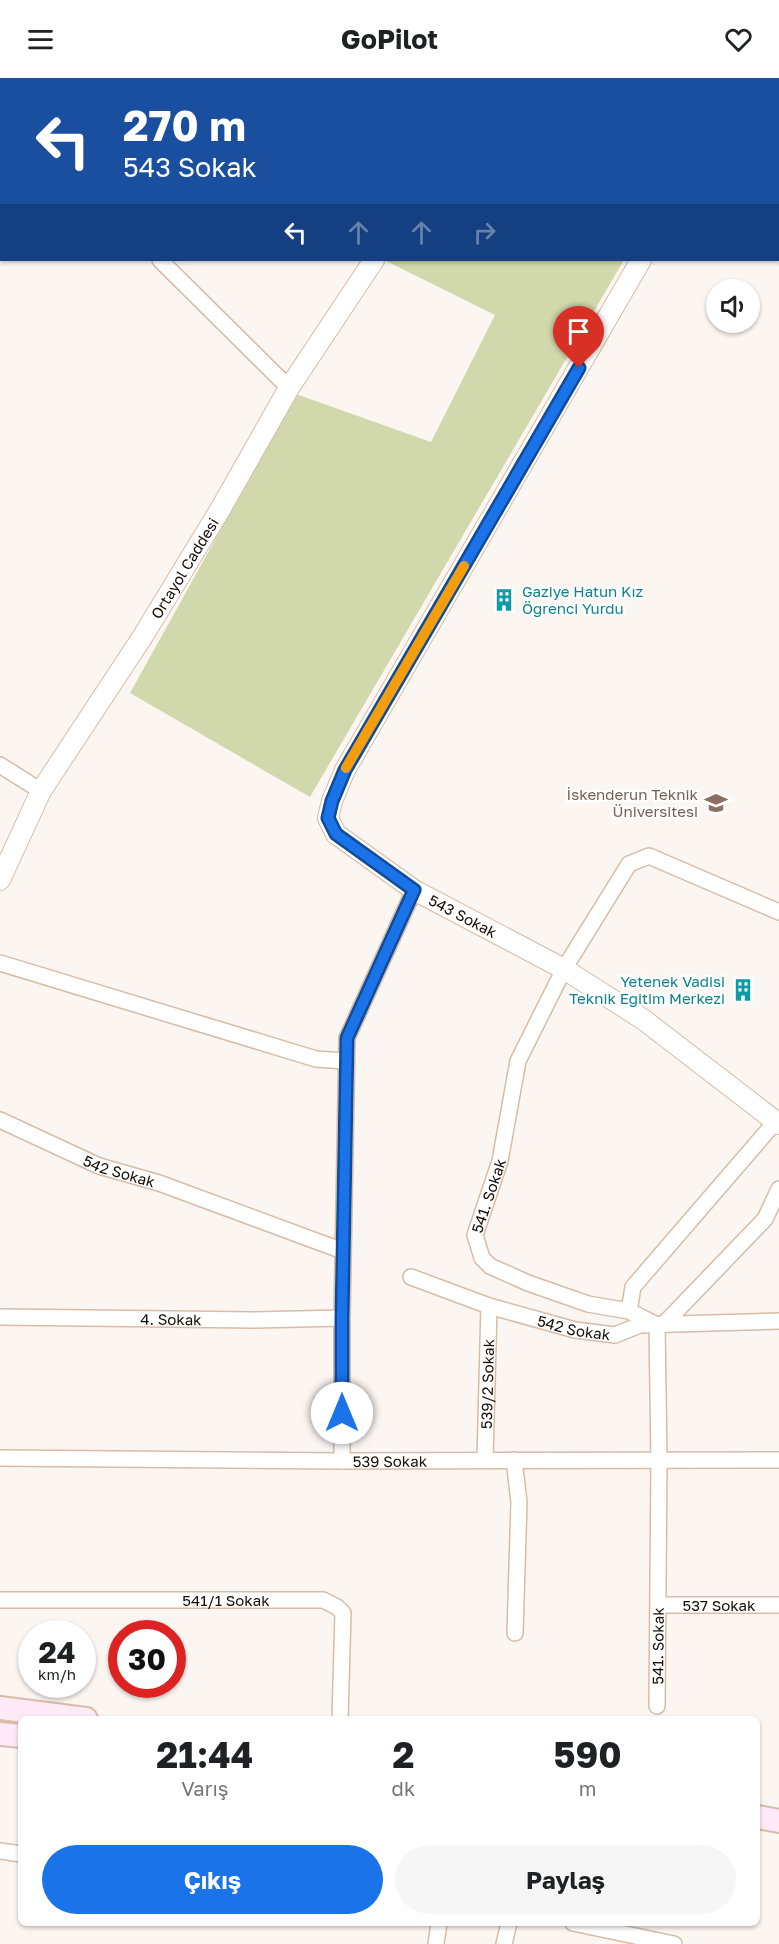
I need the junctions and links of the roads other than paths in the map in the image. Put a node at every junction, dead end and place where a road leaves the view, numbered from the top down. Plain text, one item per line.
1 (161, 261) edge
2 (373, 261) edge
3 (640, 261) edge
4 (290, 388) junction
5 (0, 765) edge
6 (41, 791) junction
7 (0, 880) edge
8 (414, 890) junction
9 (779, 912) edge
10 (0, 963) edge
11 (564, 969) junction
12 (346, 1061) junction
13 (0, 1120) edge
14 (778, 1123) edge
15 (779, 1189) edge
16 (343, 1251) junction
17 (411, 1277) dead end
18 (489, 1306) junction
19 (629, 1311) junction
20 (0, 1317) edge
21 (342, 1318) junction
22 (779, 1321) edge
23 (660, 1325) junction
24 (0, 1458) edge
25 (485, 1460) junction
26 (514, 1460) junction
27 (659, 1460) junction
28 (779, 1460) edge
29 (342, 1461) junction
30 (0, 1600) edge
31 (659, 1605) junction
32 (779, 1605) edge
33 (515, 1633) dead end
34 (657, 1706) dead end
35 (0, 1708) edge
36 (63, 1716) edge
37 (340, 1716) edge
38 (0, 1734) edge
39 (18, 1736) edge
40 (760, 1817) edge
41 (779, 1821) edge
42 (0, 1851) edge
43 (18, 1854) edge
44 (439, 1926) edge
45 (507, 1926) edge
46 (586, 1926) edge
47 (436, 1944) edge
48 (504, 1944) edge
49 (667, 1944) edge

1 - 4 street
2 - 4 street, Ortayol Caddesi
3 - 8 street, 543 Sokak
4 - 6 street, Ortayol Caddesi
5 - 6 street
6 - 7 street, Ortayol Caddesi
8 - 11 street, 543 Sokak
8 - 12 street
9 - 11 street, 541. Sokak
10 - 12 street
11 - 14 street, 543 Sokak
11 - 19 street, 541. Sokak
12 - 16 street
13 - 16 street, 542 Sokak
14 - 19 street
15 - 23 street
16 - 21 street
17 - 18 street, 542 Sokak
18 - 23 street, 542 Sokak
18 - 25 street, 539/2 Sokak
19 - 23 street, 541. Sokak
20 - 21 street, 4. Sokak
21 - 29 street
22 - 23 street, 542 Sokak
23 - 27 street, 541. Sokak
24 - 29 street, 539 Sokak
25 - 26 street, 539 Sokak
25 - 29 street, 539 Sokak
26 - 27 street, 539 Sokak
26 - 33 street
27 - 28 street, 539 Sokak
27 - 31 street, 541. Sokak
30 - 37 street, 541/1 Sokak
31 - 32 street, 537 Sokak
31 - 34 street, 541. Sokak
35 - 36 main road
38 - 39 main road
40 - 41 main road
42 - 43 street
44 - 47 street
45 - 48 street
46 - 49 street

